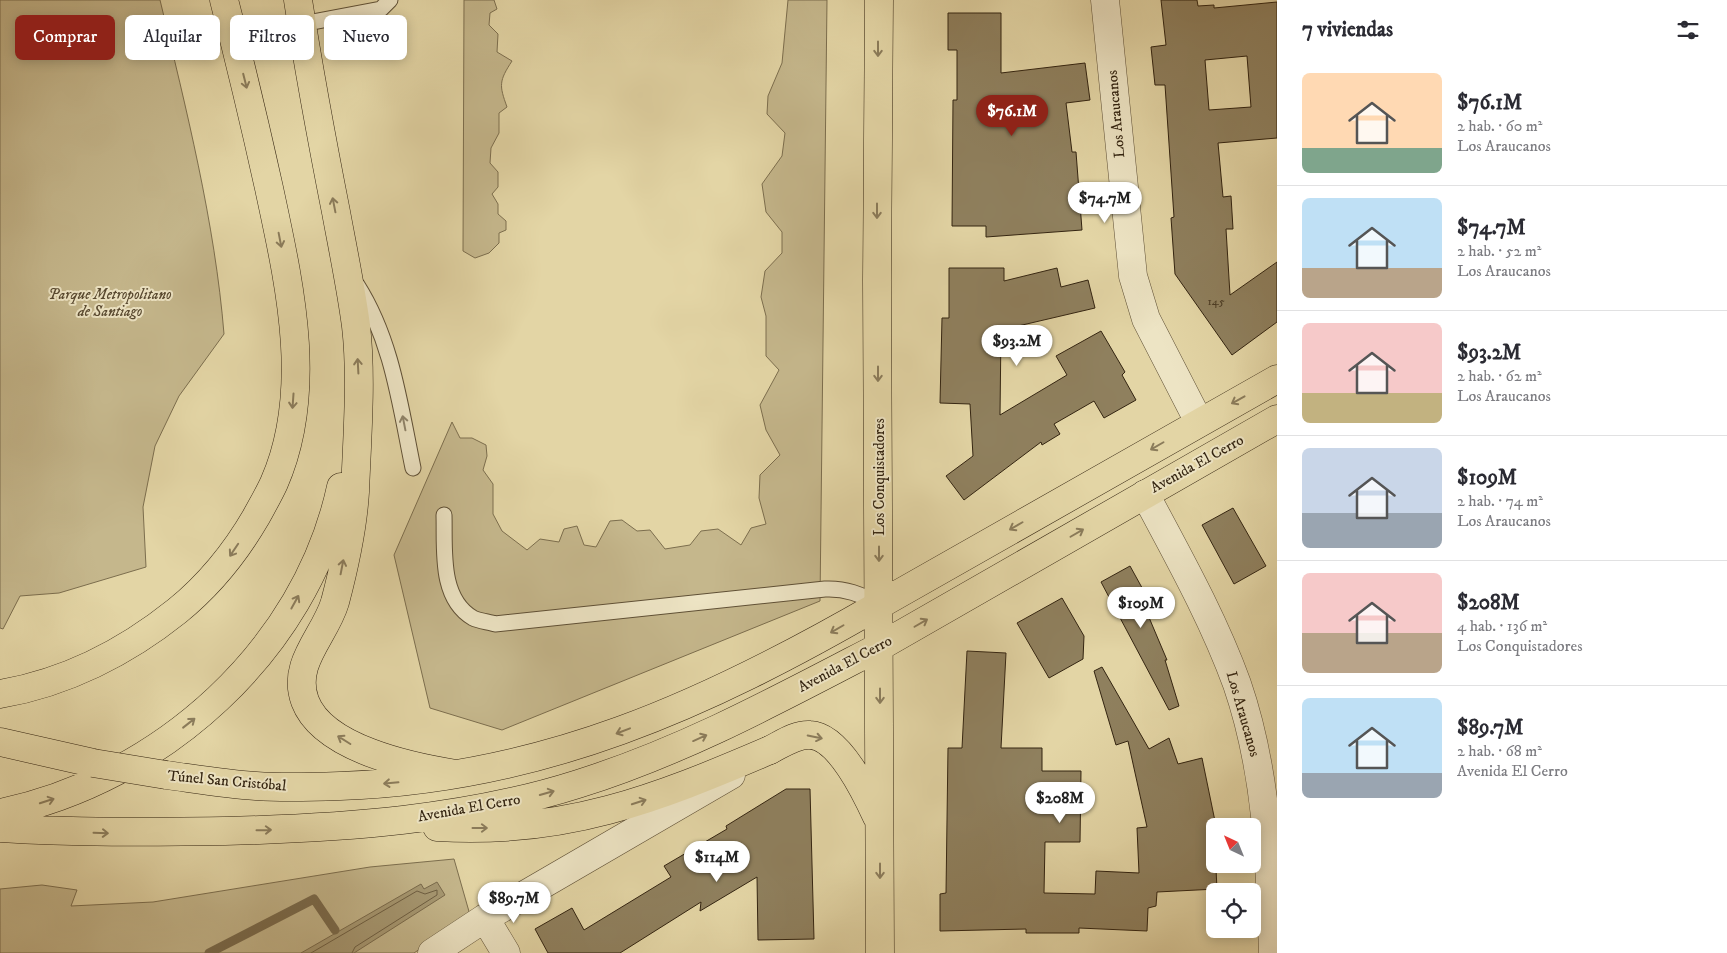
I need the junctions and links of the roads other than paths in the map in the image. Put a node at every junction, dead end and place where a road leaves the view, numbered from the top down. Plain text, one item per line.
1 (224, 0) edge
2 (390, 0) edge
3 (879, 0) edge
4 (1105, 0) edge
5 (300, 13) edge
6 (230, 25) edge
7 (238, 60) edge
8 (346, 268) junction
9 (1277, 379) edge
10 (356, 414) junction
11 (1277, 419) edge
12 (1199, 422) junction
13 (413, 468) dead end
14 (1145, 494) junction
15 (444, 515) dead end
16 (879, 605) junction
17 (878, 647) junction
18 (0, 694) edge
19 (0, 742) edge
20 (770, 750) junction
21 (456, 774) junction
22 (0, 813) edge
23 (880, 822) junction
24 (379, 823) junction
25 (0, 828) edge
26 (485, 918) junction
27 (432, 953) edge
28 (506, 953) edge
29 (880, 953) edge
30 (1274, 953) edge

1 - 6 main road
2 - 5 lane
3 -> 16 main road, Los Conquistadores
4 - 12 street, Los Araucanos
8 -> 5 main road
7 -> 18 main road
10 -> 8 main road
13 -> 8 lane
9 -> 12 main road
21 -> 10 main road
22 -> 10 main road
11 - 14 main road, Avenida El Cerro
12 -> 16 main road
17 -> 14 main road, Avenida El Cerro
14 - 30 street, Los Araucanos
15 - 16 lane
16 - 17 main road, Los Conquistadores
16 -> 21 main road
17 -> 23 main road, Los Conquistadores
24 -> 17 main road, Avenida El Cerro
21 -> 19 main road, Túnel San Cristóbal, bridge
20 -> 23 main road
24 -> 20 main road
20 - 26 street
23 -> 29 main road, Los Conquistadores
25 -> 24 main road
26 - 27 street
26 - 28 street

